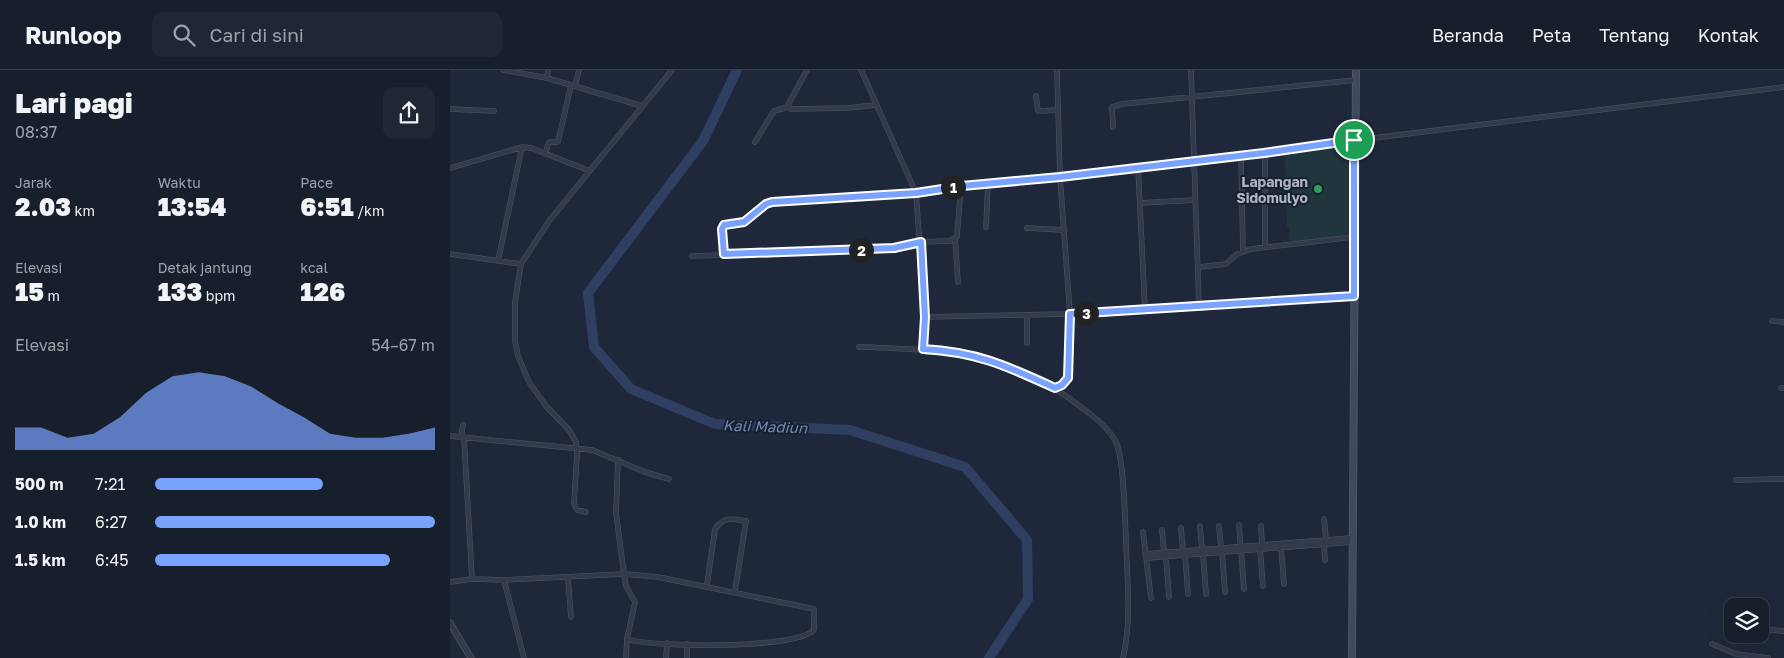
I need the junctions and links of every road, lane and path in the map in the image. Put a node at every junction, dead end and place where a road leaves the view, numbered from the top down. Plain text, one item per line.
1 (503, 70) edge
2 (548, 70) edge
3 (580, 70) edge
4 (672, 70) edge
5 (807, 70) edge
6 (861, 70) edge
7 (1056, 70) edge
8 (1191, 70) edge
9 (1356, 70) edge
10 (547, 78) junction
11 (1356, 80) junction
12 (573, 85) junction
13 (1784, 87) edge
14 (1036, 96) dead end
15 (1192, 96) junction
16 (876, 105) junction
17 (642, 106) junction
18 (788, 107) junction
19 (450, 109) edge
20 (1058, 110) junction
21 (494, 111) dead end
22 (1113, 127) dead end
23 (1354, 140) junction
24 (754, 142) dead end
25 (522, 147) junction
26 (1264, 153) junction
27 (545, 154) junction
28 (1241, 156) junction
29 (1194, 161) junction
30 (1138, 167) junction
31 (450, 168) edge
32 (590, 171) junction
33 (1060, 177) junction
34 (988, 183) junction
35 (962, 186) junction
36 (916, 193) junction
37 (1195, 200) junction
38 (1140, 203) junction
39 (986, 227) dead end
40 (1027, 228) dead end
41 (1064, 230) junction
42 (1354, 237) junction
43 (955, 238) junction
44 (921, 242) junction
45 (1265, 247) junction
46 (1243, 251) junction
47 (450, 254) edge
48 (724, 254) junction
49 (692, 256) dead end
50 (498, 261) junction
51 (521, 264) junction
52 (1199, 267) junction
53 (958, 282) dead end
54 (1354, 296) junction
55 (1199, 306) junction
56 (1145, 309) junction
57 (1070, 314) junction
58 (1027, 316) junction
59 (925, 317) junction
60 (1772, 321) dead end
61 (1784, 322) edge
62 (1027, 342) dead end
63 (859, 346) dead end
64 (923, 349) junction
65 (1055, 388) junction
66 (463, 425) dead end
67 (450, 436) edge
68 (463, 437) junction
69 (577, 447) junction
70 (618, 460) junction
71 (669, 479) dead end
72 (1784, 479) edge
73 (1736, 480) dead end
74 (586, 512) dead end
75 (1324, 519) dead end
76 (1239, 525) dead end
77 (1200, 526) dead end
78 (1219, 526) dead end
79 (1261, 526) dead end
80 (1181, 528) dead end
81 (1162, 530) dead end
82 (1144, 532) dead end
83 (1352, 540) junction
84 (1325, 542) junction
85 (1261, 547) junction
86 (1243, 548) junction
87 (1281, 548) junction
88 (1221, 550) junction
89 (1202, 552) junction
90 (1184, 553) junction
91 (1165, 555) junction
92 (1146, 556) junction
93 (1325, 560) dead end
94 (624, 574) junction
95 (568, 578) junction
96 (472, 579) junction
97 (504, 580) junction
98 (450, 582) edge
99 (1284, 584) dead end
100 (707, 585) junction
101 (1263, 586) dead end
102 (1244, 589) dead end
103 (735, 591) junction
104 (1225, 592) dead end
105 (1188, 594) dead end
106 (1206, 594) dead end
107 (1169, 597) dead end
108 (1150, 598) dead end
109 (570, 617) dead end
110 (450, 623) edge
111 (1771, 630) dead end
112 (1784, 631) edge
113 (627, 638) junction
114 (666, 643) junction
115 (687, 644) junction
116 (1712, 644) dead end
117 (1736, 656) edge
118 (471, 658) edge
119 (524, 658) edge
120 (626, 658) edge
121 (666, 658) edge
122 (687, 658) edge
123 (1124, 658) edge
124 (1352, 658) edge
125 (1768, 658) edge

1 - 10 street
2 - 10 street
3 - 12 street
4 - 17 street
5 - 18 street
6 - 16 street
7 - 20 street
8 - 15 street
9 - 11 main road
10 - 12 street
11 - 15 street
11 - 23 main road
12 - 17 street
12 - 27 street
13 - 23 street
14 - 20 street
15 - 22 street
15 - 29 street
16 - 18 street
16 - 36 street
17 - 32 street
18 - 24 street
19 - 21 street
20 - 33 street
23 - 26 street
23 - 42 main road
25 - 27 street
25 - 31 street
25 - 50 street
26 - 28 street
26 - 45 street
27 - 32 street
28 - 29 street
28 - 46 street
29 - 30 street
29 - 37 street
30 - 33 street
30 - 38 street
32 - 51 street
33 - 34 street
33 - 41 street
34 - 35 street
34 - 39 street
35 - 36 street
35 - 43 street
36 - 44 street
36 - 48 street
37 - 38 street
37 - 52 street
38 - 56 street
40 - 41 street
41 - 57 street
42 - 45 street
42 - 54 main road
43 - 44 street
43 - 53 street
44 - 48 street
44 - 59 street
45 - 46 street
46 - 52 street
47 - 50 street
48 - 49 street
50 - 51 street
51 - 69 street
52 - 55 street
54 - 55 street
54 - 83 main road
55 - 56 street
56 - 57 street
57 - 58 street
57 - 65 street
58 - 59 street
58 - 62 street
59 - 64 street
60 - 61 street
63 - 64 street
64 - 65 street
65 - 123 street
66 - 68 street
67 - 68 street
68 - 69 street
68 - 96 street
69 - 70 street
69 - 74 street
70 - 71 street
70 - 94 street
72 - 73 street
75 - 84 street
76 - 86 street
77 - 89 street
78 - 88 street
79 - 85 street
80 - 90 street
81 - 91 street
82 - 92 street
83 - 84 street
83 - 124 main road
84 - 85 street
84 - 87 street
84 - 93 street
85 - 86 street
85 - 87 street
85 - 101 street
86 - 88 street
86 - 102 street
87 - 99 street
88 - 89 street
88 - 104 street
89 - 90 street
89 - 106 street
90 - 91 street
90 - 105 street
91 - 92 street
91 - 107 street
92 - 108 street
94 - 95 street
94 - 100 street
94 - 113 street
95 - 97 street
95 - 109 street
96 - 97 street
96 - 98 street
97 - 119 street
100 - 103 street
100 - 103 street
103 - 115 street
110 - 118 street
111 - 112 street
113 - 114 street
113 - 120 street
114 - 115 street
114 - 121 street
115 - 122 street
116 - 117 street
117 - 125 street

